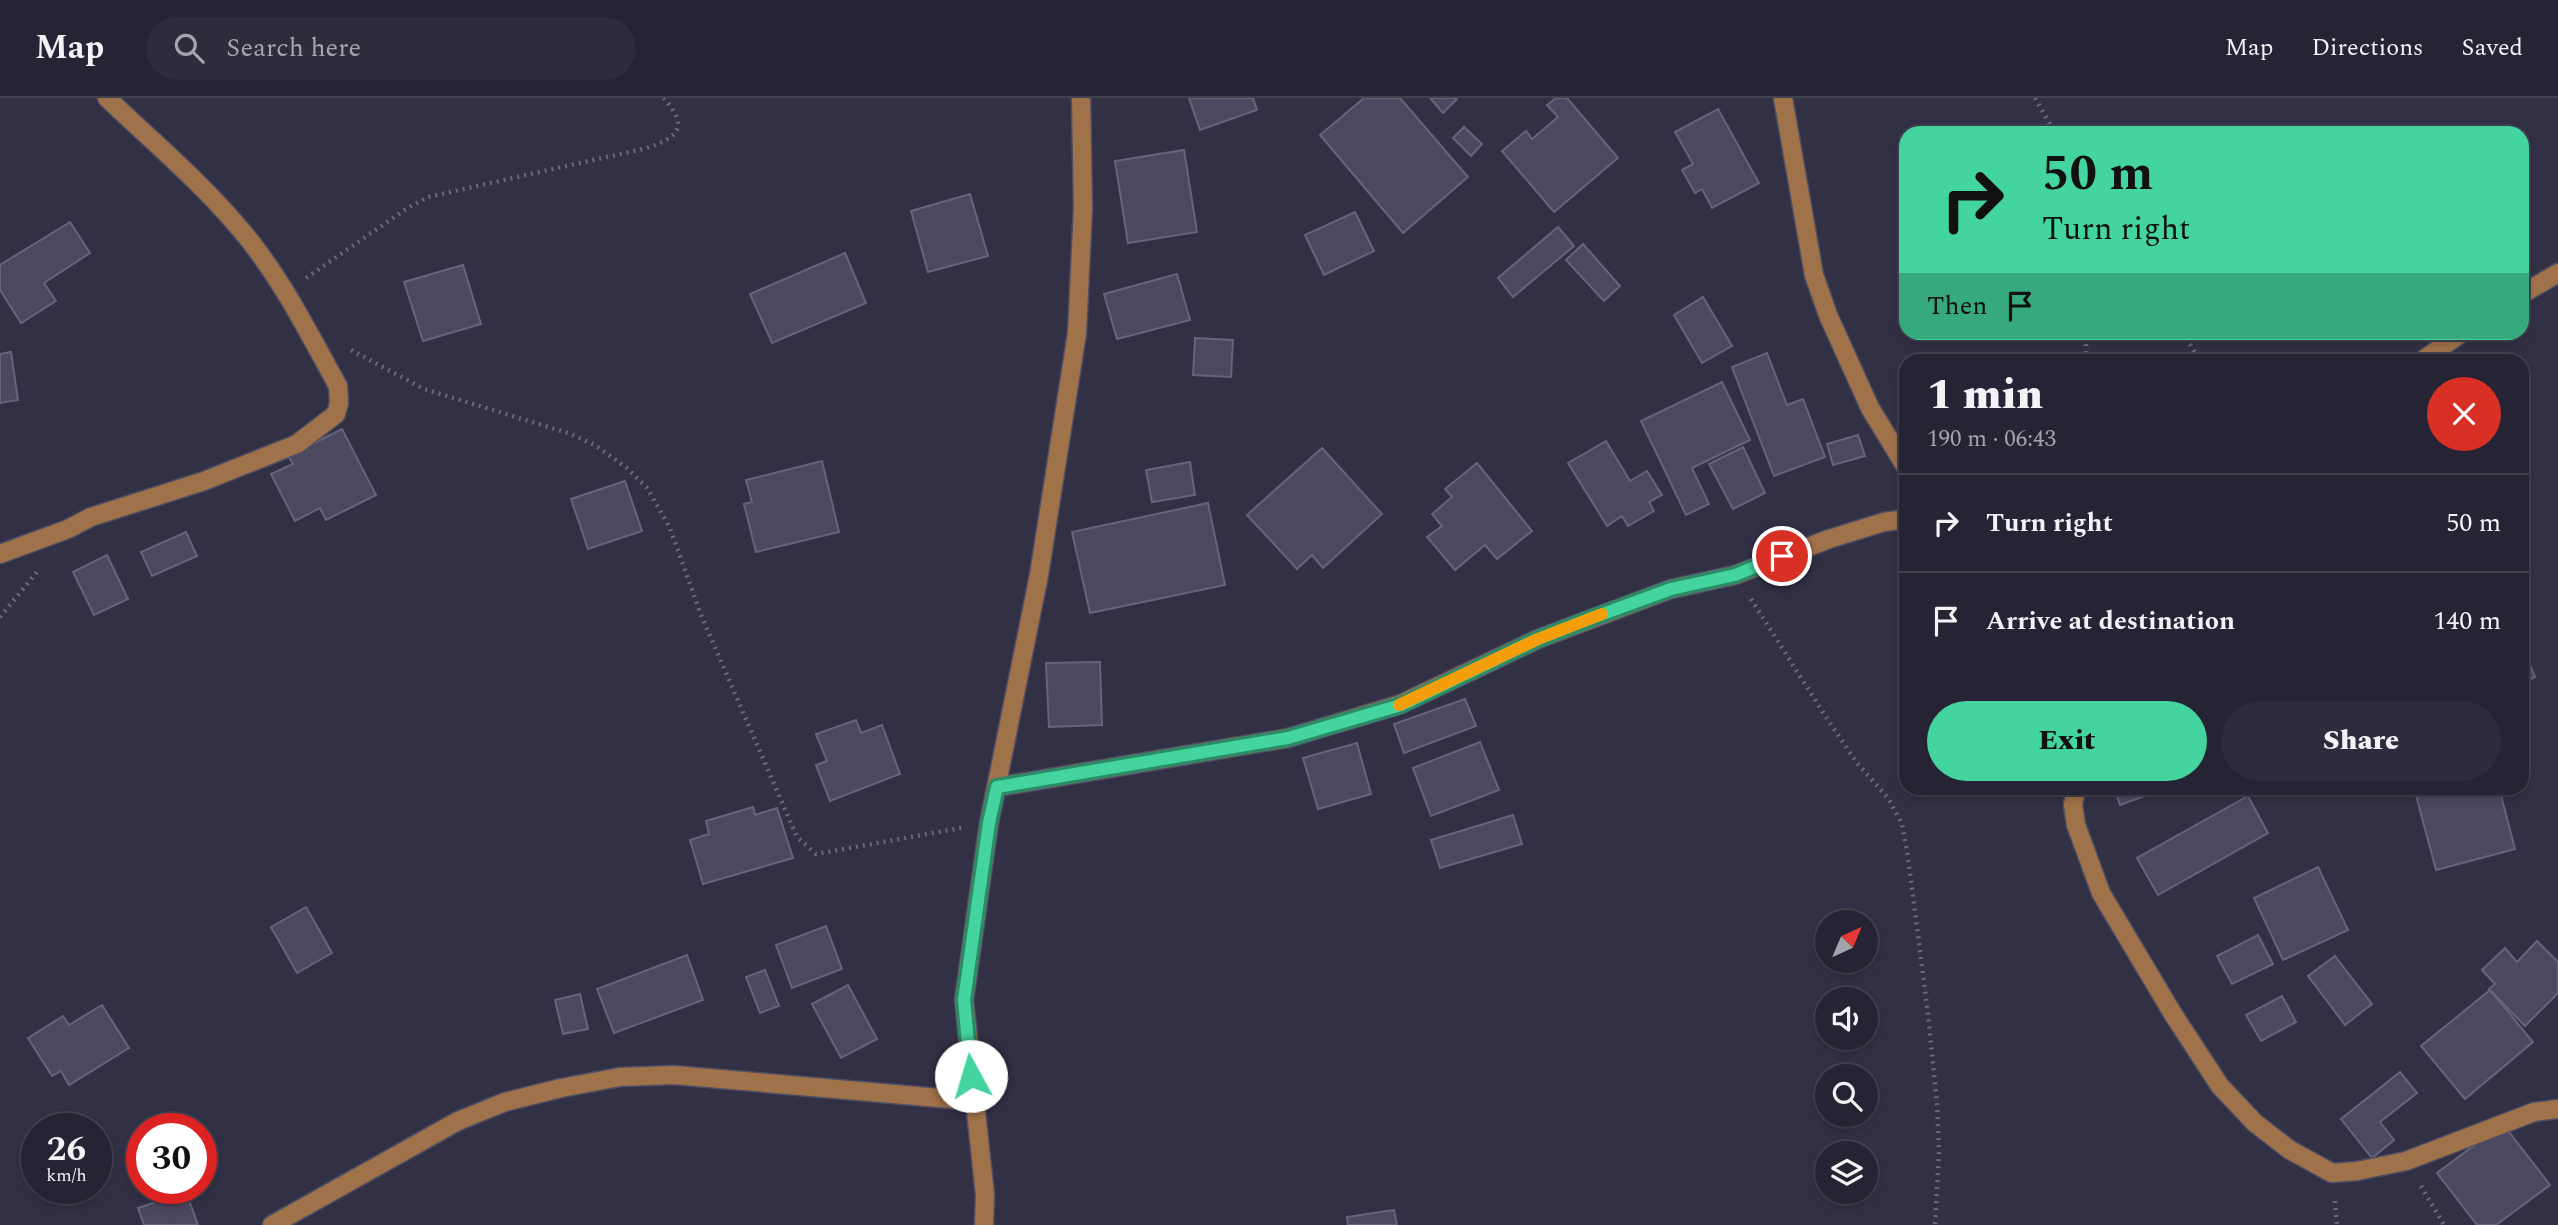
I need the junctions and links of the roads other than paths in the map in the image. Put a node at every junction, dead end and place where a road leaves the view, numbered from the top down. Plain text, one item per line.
1 (107, 98) edge
2 (1081, 98) edge
3 (1783, 98) edge
4 (2558, 273) edge
5 (2529, 289) edge
6 (2452, 340) edge
7 (2432, 354) edge
8 (1899, 456) edge
9 (1899, 520) edge
10 (0, 554) edge
11 (997, 787) junction
12 (2075, 795) edge
13 (974, 1101) junction
14 (2558, 1109) edge
15 (272, 1225) edge
16 (984, 1225) edge

1 - 10 street
2 - 11 street
3 - 8 street
4 - 5 street
6 - 7 street
9 - 11 street
11 - 13 street
12 - 14 street
13 - 15 street
13 - 16 street

